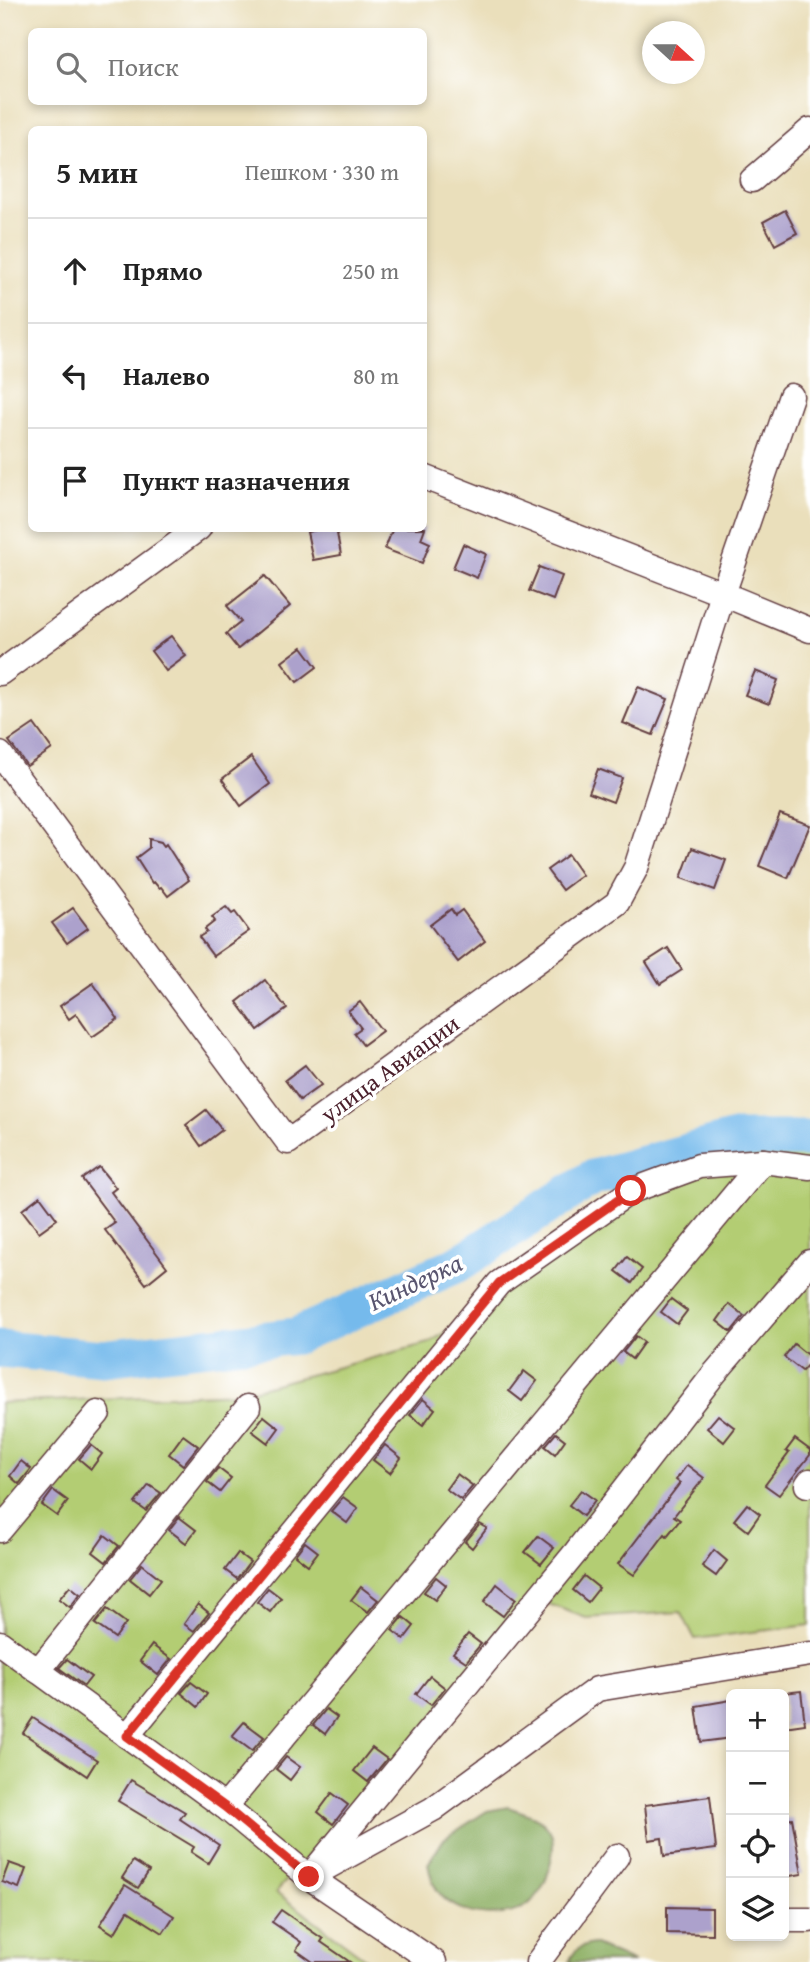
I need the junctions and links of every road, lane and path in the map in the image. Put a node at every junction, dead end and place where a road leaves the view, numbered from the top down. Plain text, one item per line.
1 (810, 130) edge
2 (752, 180) dead end
3 (791, 396) dead end
4 (427, 478) edge
5 (194, 532) edge
6 (723, 594) junction
7 (810, 630) edge
8 (0, 673) edge
9 (0, 754) edge
10 (763, 1161) junction
11 (810, 1167) edge
12 (810, 1262) edge
13 (248, 1407) dead end
14 (98, 1413) dead end
15 (0, 1530) edge
16 (0, 1643) edge
17 (810, 1654) edge
18 (38, 1671) junction
19 (127, 1736) junction
20 (225, 1807) junction
21 (617, 1856) dead end
22 (309, 1877) junction
23 (789, 1920) edge
24 (810, 1920) edge
25 (434, 1962) edge
26 (538, 1962) edge

1 - 2 street
3 - 6 street
4 - 6 street
5 - 8 street
6 - 7 street
6 - 9 street, улица Авиации
10 - 11 street
10 - 19 street
10 - 20 street
12 - 22 street
13 - 18 street
14 - 15 street
16 - 18 street
17 - 22 street
18 - 19 street
19 - 20 street
20 - 22 street
21 - 26 street
22 - 25 street
23 - 24 street

